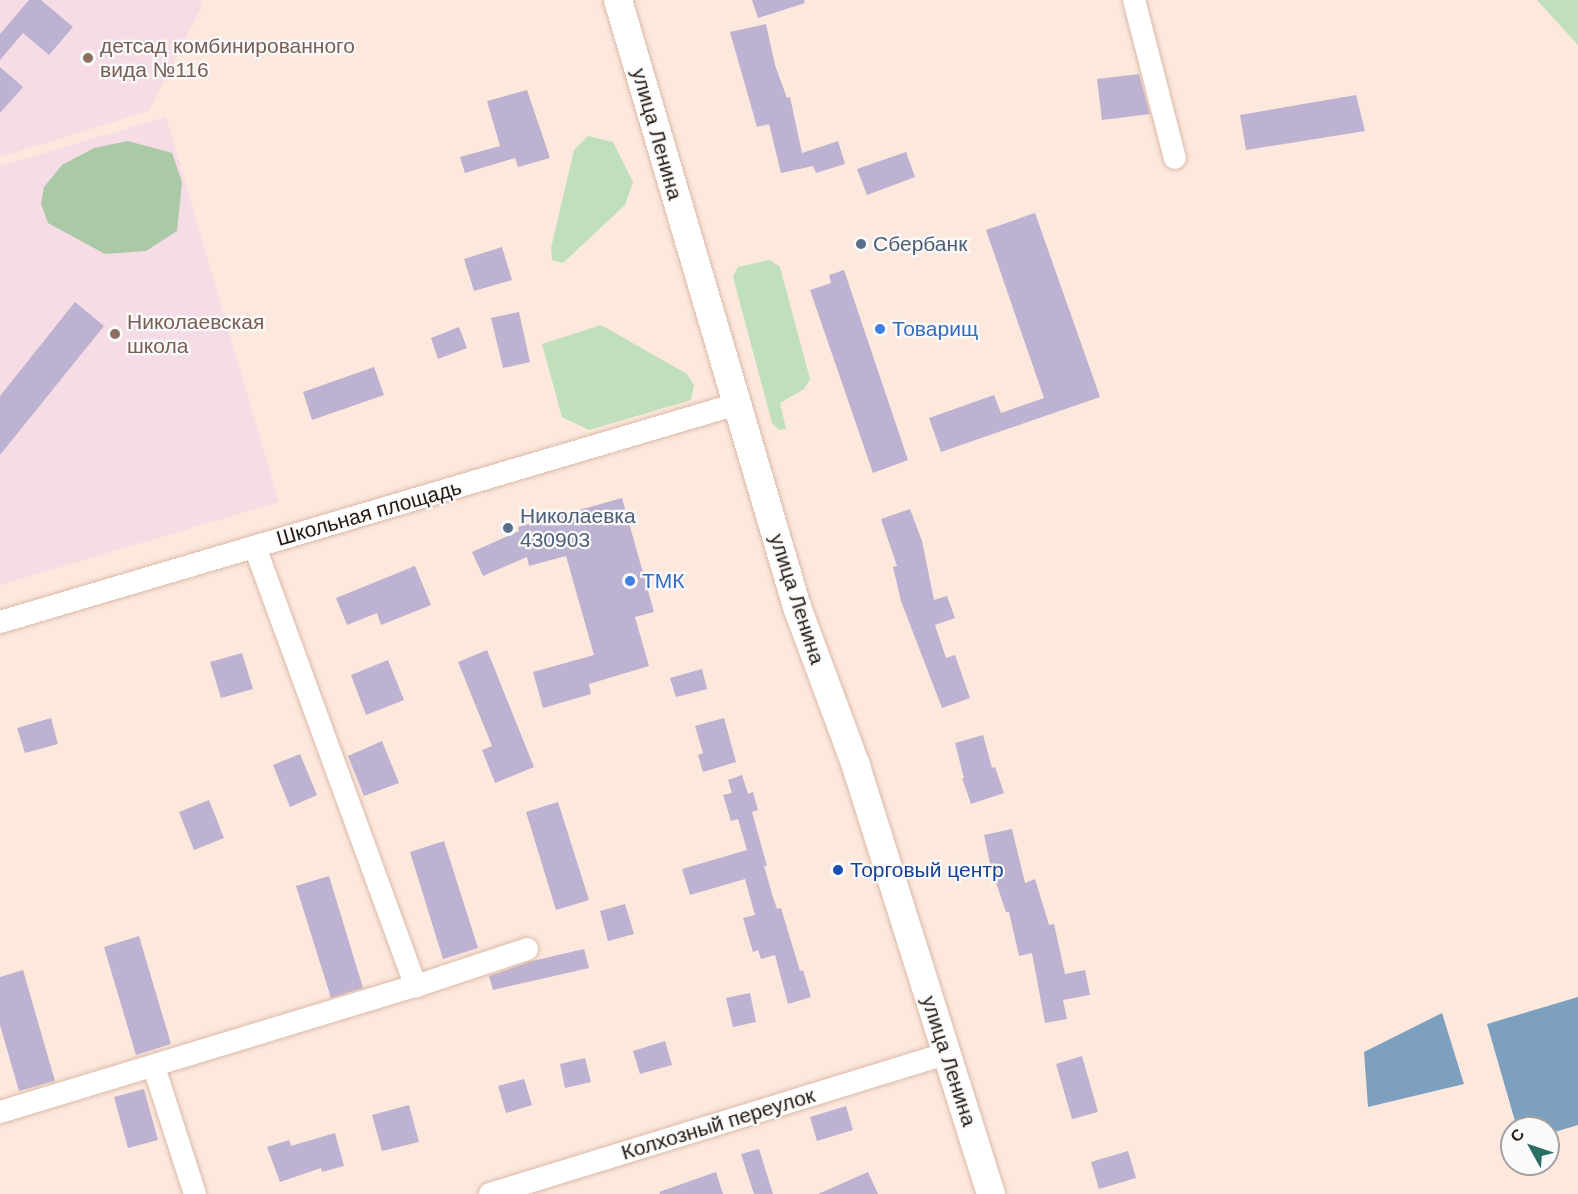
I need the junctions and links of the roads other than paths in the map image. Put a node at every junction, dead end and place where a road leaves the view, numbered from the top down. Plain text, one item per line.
1 (618, 0) edge
2 (1134, 0) edge
3 (1175, 158) dead end
4 (737, 404) junction
5 (255, 546) junction
6 (0, 622) edge
7 (527, 949) dead end
8 (416, 986) junction
9 (946, 1054) junction
10 (154, 1067) junction
11 (0, 1112) edge
12 (503, 1192) edge
13 (195, 1194) edge
14 (991, 1194) edge

1 - 4 main road, улица Ленина
2 - 3 street
4 - 5 street, Школьная площадь
4 - 9 main road, улица Ленина
5 - 6 street, Школьная площадь
5 - 8 street
7 - 8 street
8 - 10 street
9 - 12 street, Колхозный переулок
9 - 14 main road, улица Ленина
10 - 11 street
10 - 13 street

